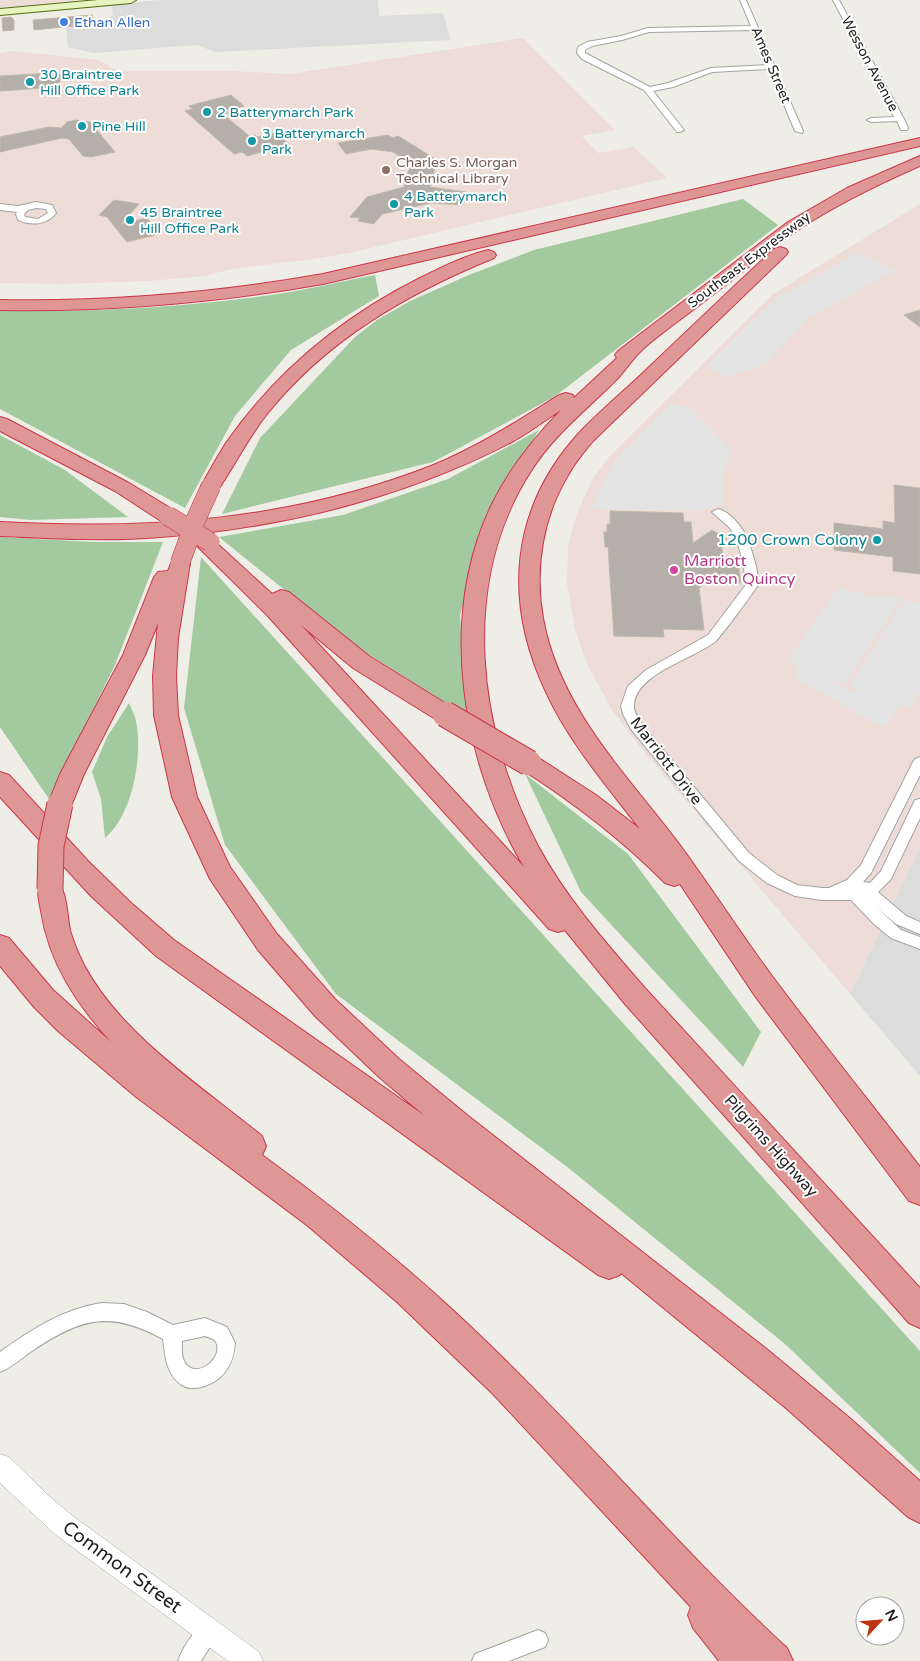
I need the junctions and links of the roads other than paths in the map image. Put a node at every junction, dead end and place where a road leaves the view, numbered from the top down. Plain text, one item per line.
1 (131, 0) edge
2 (743, 0) edge
3 (836, 0) edge
4 (0, 12) edge
5 (755, 28) junction
6 (772, 67) junction
7 (650, 89) junction
8 (900, 119) junction
9 (871, 120) dead end
10 (904, 128) dead end
11 (680, 130) dead end
12 (799, 131) dead end
13 (920, 142) edge
14 (920, 160) edge
15 (665, 202) junction
16 (826, 205) junction
17 (30, 206) junction
18 (0, 207) edge
19 (0, 211) edge
20 (21, 218) junction
21 (0, 305) edge
22 (637, 345) junction
23 (0, 422) edge
24 (718, 512) dead end
25 (0, 529) edge
26 (207, 542) junction
27 (176, 563) junction
28 (920, 762) edge
29 (0, 782) edge
30 (920, 804) edge
31 (856, 888) junction
32 (920, 928) edge
33 (920, 944) edge
34 (0, 946) edge
35 (623, 980) junction
36 (765, 988) junction
37 (840, 1086) junction
38 (920, 1180) edge
39 (920, 1191) edge
40 (351, 1241) junction
41 (920, 1312) edge
42 (707, 1321) junction
43 (172, 1334) dead end
44 (0, 1363) edge
45 (0, 1466) edge
46 (610, 1496) junction
47 (920, 1505) edge
48 (210, 1631) junction
49 (538, 1640) dead end
50 (188, 1661) edge
51 (250, 1661) edge
52 (482, 1661) edge
53 (742, 1661) edge
54 (774, 1661) edge

1 - 4 main road
2 - 5 street, Ames Street
3 - 8 street, Wesson Avenue
5 - 6 street, Ames Street
5 - 7 street
6 - 7 street
6 - 12 street, Ames Street
7 - 11 street
8 - 9 street
8 - 10 street, Wesson Avenue
13 - 15 highway
14 - 16 highway, Southeast Expressway
15 - 21 highway
15 - 27 highway, bridge
16 - 22 highway, Southeast Expressway
16 - 36 highway
17 - 18 street
17 - 20 street
17 - 20 street
19 - 20 street
22 - 25 highway
22 - 35 highway
23 - 26 highway, bridge
24 - 31 street, Marriott Drive
26 - 35 highway
26 - 36 highway, bridge
27 - 40 highway, bridge
27 - 42 highway
28 - 31 street
29 - 42 highway
30 - 31 street
31 - 32 street
31 - 33 street
34 - 40 highway
35 - 41 highway, Pilgrims Highway
36 - 37 highway
37 - 38 highway
37 - 39 highway
40 - 46 highway
42 - 47 highway
43 - 44 street
45 - 48 street, Common Street
46 - 53 highway
46 - 54 highway
48 - 50 street
48 - 51 street, Common Street
49 - 52 street

